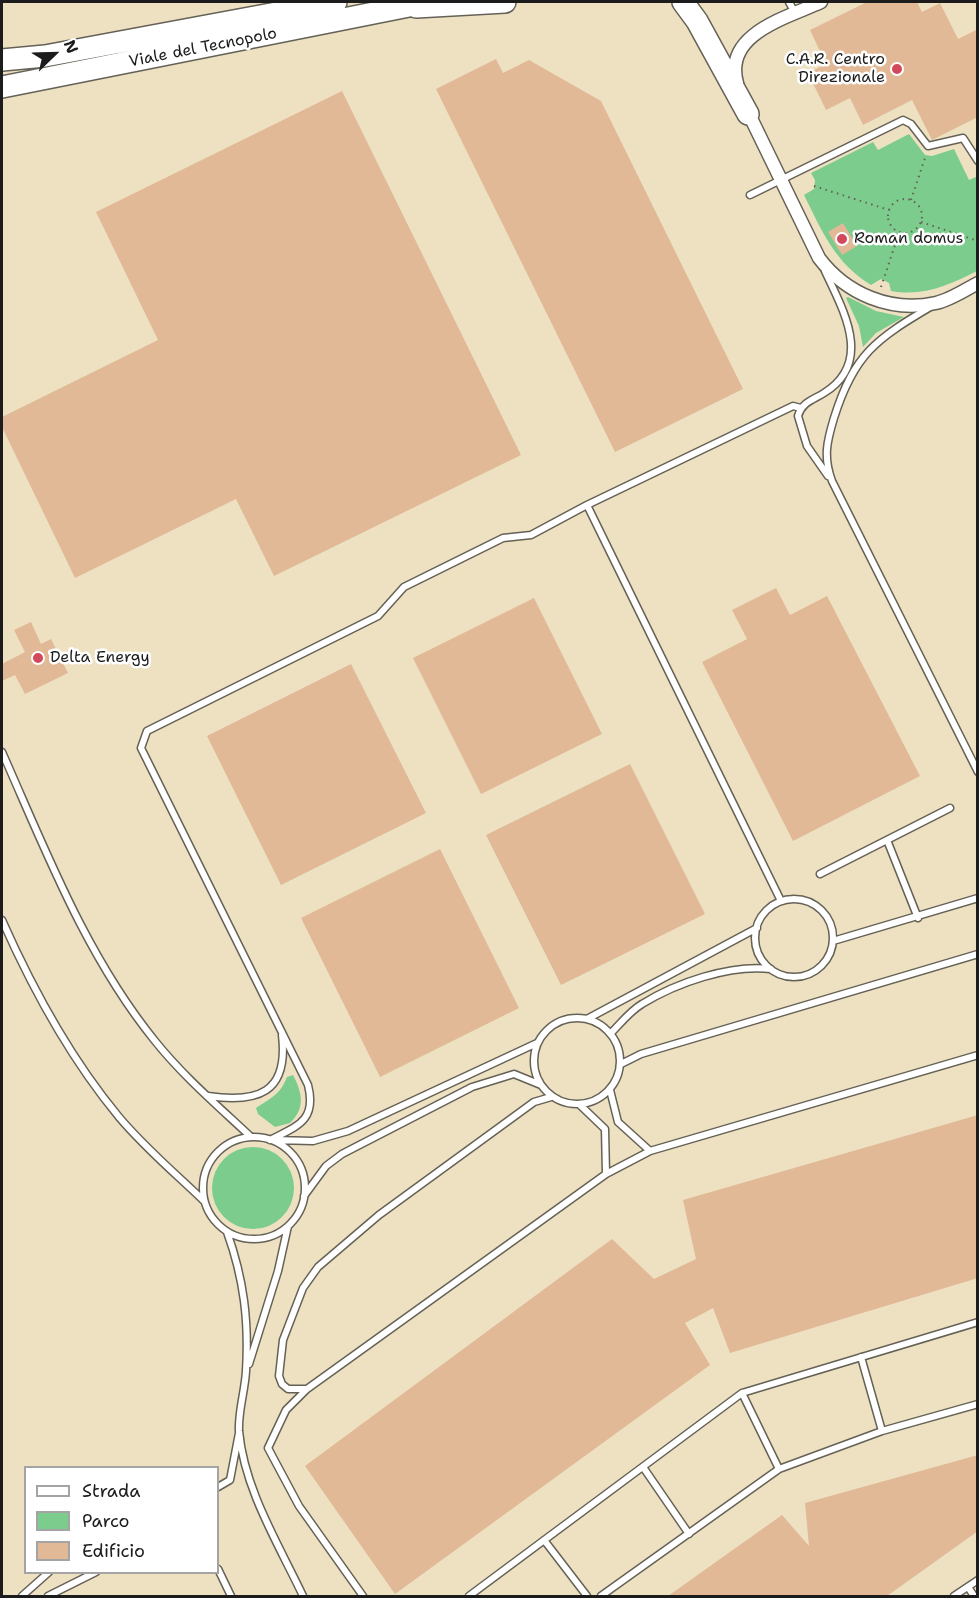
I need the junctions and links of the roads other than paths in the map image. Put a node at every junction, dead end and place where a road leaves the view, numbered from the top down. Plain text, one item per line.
1 (336, 2) edge
2 (429, 2) edge
3 (505, 2) edge
4 (683, 2) edge
5 (789, 2) edge
6 (821, 2) edge
7 (404, 7) junction
8 (795, 14) junction
9 (2, 60) edge
10 (2, 87) edge
11 (748, 114) junction
12 (978, 161) edge
13 (781, 180) junction
14 (750, 195) dead end
15 (819, 258) junction
16 (978, 283) edge
17 (938, 303) junction
18 (801, 408) junction
19 (832, 481) junction
20 (587, 505) junction
21 (2, 757) edge
22 (978, 772) edge
23 (950, 808) dead end
24 (887, 840) junction
25 (820, 874) dead end
26 (978, 898) edge
27 (781, 902) junction
28 (918, 918) junction
29 (2, 920) edge
30 (757, 928) junction
31 (833, 941) junction
32 (978, 954) edge
33 (771, 969) junction
34 (586, 1018) junction
35 (282, 1032) junction
36 (611, 1033) junction
37 (537, 1043) junction
38 (978, 1055) edge
39 (621, 1064) junction
40 (541, 1085) junction
41 (610, 1090) junction
42 (208, 1095) junction
43 (551, 1096) junction
44 (580, 1105) junction
45 (251, 1137) junction
46 (270, 1140) junction
47 (650, 1151) junction
48 (606, 1174) junction
49 (304, 1196) junction
50 (204, 1201) junction
51 (288, 1226) junction
52 (227, 1232) junction
53 (978, 1322) edge
54 (861, 1358) junction
55 (246, 1373) junction
56 (307, 1389) junction
57 (742, 1393) junction
58 (978, 1404) edge
59 (239, 1430) junction
60 (882, 1431) junction
61 (643, 1467) junction
62 (779, 1469) junction
63 (219, 1486) edge
64 (689, 1534) junction
65 (544, 1540) junction
66 (219, 1571) edge
67 (46, 1574) edge
68 (92, 1574) edge
69 (978, 1580) edge
70 (968, 1587) junction
71 (22, 1596) edge
72 (48, 1596) edge
73 (231, 1596) edge
74 (303, 1596) edge
75 (363, 1596) edge
76 (469, 1596) edge
77 (587, 1596) edge
78 (601, 1596) edge
79 (954, 1596) edge
80 (974, 1596) edge

1 - 9 highway, Viale del Tecnopolo
2 - 7 highway
3 - 7 highway
4 - 11 highway
5 - 8 lane
6 - 8 street
7 - 10 highway, Viale del Tecnopolo
8 - 11 street
11 - 13 street
12 - 13 lane
13 - 14 lane
13 - 15 street
15 - 17 street
15 - 18 lane
16 - 17 street
17 - 19 lane
18 - 19 lane
18 - 20 lane
19 - 22 lane
20 - 27 lane
20 - 35 lane
21 - 42 lane
23 - 24 lane
24 - 25 lane
24 - 28 lane
26 - 28 lane
27 - 30 lane
27 - 31 lane
28 - 31 lane
29 - 50 lane
30 - 33 lane
30 - 34 lane
31 - 33 lane
32 - 39 lane
33 - 36 lane
34 - 36 lane
34 - 37 lane
35 - 42 lane
35 - 46 lane
36 - 39 lane
37 - 40 lane
37 - 46 lane
38 - 47 lane
39 - 41 lane
40 - 43 lane
40 - 49 lane
41 - 44 lane
41 - 47 lane
42 - 45 lane
43 - 44 lane
43 - 56 lane
44 - 48 lane
45 - 46 lane
45 - 50 lane
46 - 49 lane
47 - 48 lane
48 - 56 lane
49 - 51 lane
50 - 52 lane
51 - 52 lane
51 - 55 lane
52 - 55 lane
53 - 54 lane
54 - 57 lane
54 - 60 lane
55 - 59 lane
56 - 75 lane
57 - 61 lane
57 - 62 lane
58 - 60 lane
59 - 63 lane
59 - 74 lane
60 - 62 lane
61 - 64 lane
61 - 65 lane
62 - 64 lane
64 - 78 lane
65 - 76 lane
65 - 77 lane
66 - 73 lane
67 - 71 lane
68 - 72 lane
69 - 70 lane
70 - 79 lane
70 - 80 lane

